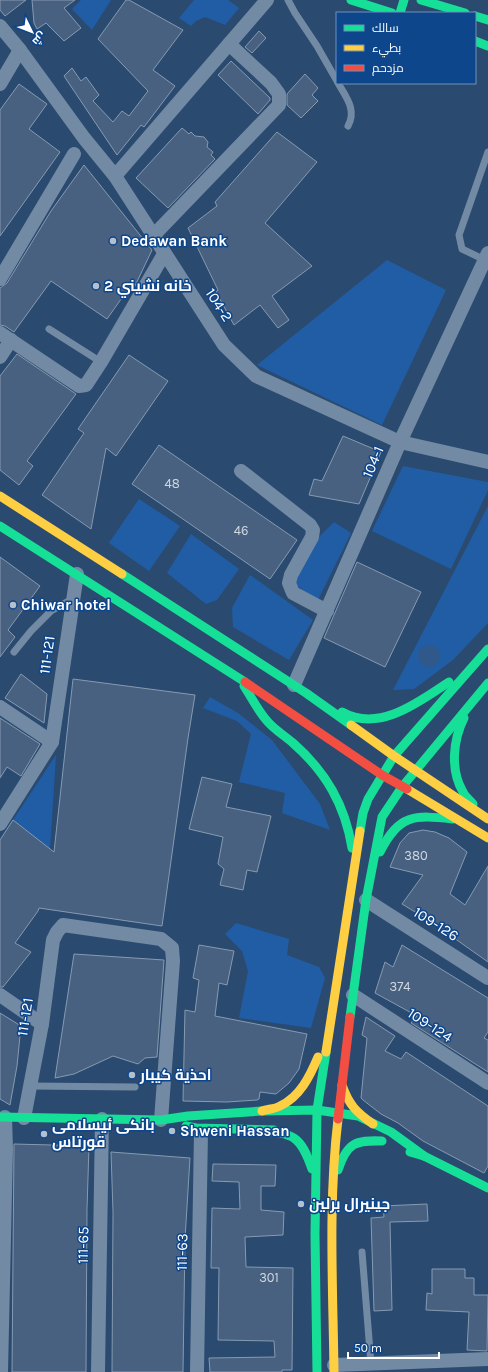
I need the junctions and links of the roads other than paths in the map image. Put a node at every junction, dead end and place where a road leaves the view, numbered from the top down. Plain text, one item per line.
1 (267, 0) edge
2 (288, 0) edge
3 (351, 0) edge
4 (404, 0) edge
5 (421, 0) edge
6 (389, 12) edge
7 (400, 12) edge
8 (462, 12) edge
9 (476, 16) edge
10 (488, 20) edge
11 (0, 26) edge
12 (476, 41) edge
13 (229, 44) junction
14 (488, 46) edge
15 (20, 50) junction
16 (336, 80) edge
17 (0, 84) edge
18 (338, 84) edge
19 (348, 126) dead end
20 (488, 152) edge
21 (74, 154) dead end
22 (115, 176) junction
23 (153, 236) junction
24 (164, 254) junction
25 (486, 257) edge
26 (0, 279) edge
27 (49, 329) dead end
28 (6, 337) edge
29 (0, 357) edge
30 (101, 362) junction
31 (400, 442) junction
32 (488, 462) edge
33 (241, 471) dead end
34 (0, 496) edge
35 (0, 526) edge
36 (77, 574) junction
37 (72, 599) junction
38 (327, 611) junction
39 (488, 649) edge
40 (14, 652) dead end
41 (473, 666) junction
42 (238, 677) junction
43 (488, 683) edge
44 (294, 685) junction
45 (306, 693) junction
46 (474, 699) junction
47 (0, 707) edge
48 (52, 742) junction
49 (394, 756) junction
50 (415, 770) junction
51 (382, 775) junction
52 (402, 787) junction
53 (458, 819) junction
54 (488, 819) edge
55 (0, 824) edge
56 (488, 838) edge
57 (372, 871) junction
58 (354, 872) junction
59 (366, 900) junction
60 (488, 978) edge
61 (0, 995) edge
62 (353, 995) junction
63 (42, 1024) junction
64 (329, 1030) junction
65 (488, 1084) edge
66 (342, 1085) junction
67 (30, 1086) junction
68 (134, 1087) dead end
69 (317, 1110) junction
70 (262, 1111) junction
71 (339, 1113) junction
72 (2, 1117) edge
73 (24, 1118) junction
74 (102, 1119) junction
75 (161, 1120) junction
76 (373, 1124) junction
77 (258, 1130) junction
78 (202, 1132) dead end
79 (323, 1132) junction
80 (353, 1133) dead end
81 (390, 1144) junction
82 (424, 1156) junction
83 (315, 1179) junction
84 (486, 1183) edge
85 (333, 1195) junction
86 (362, 1252) dead end
87 (488, 1359) edge
88 (371, 1364) junction
89 (334, 1368) edge
90 (1, 1372) edge
91 (98, 1372) edge
92 (197, 1372) edge
93 (317, 1372) edge

1 - 13 street
2 - 16 lane
3 - 6 main road
4 - 7 main road
5 - 8 main road
9 - 10 main road
11 - 15 street, 104-2
12 - 14 main road
13 - 22 street
13 - 23 street
15 - 17 street
15 - 22 street, 104-2
18 - 19 lane
20 - 25 lane
21 - 26 street
22 - 23 street, 104-2
23 - 24 street, 104-2
24 - 30 street
24 - 31 street, 104-2
25 - 31 street, 104-1
27 - 30 lane
28 - 29 street
28 - 30 street
31 - 32 street, 104-2
31 - 38 street, 104-1
33 - 38 street
34 - 44 main road
35 - 36 main road
36 - 37 street, 111-121
36 - 42 main road
37 - 40 lane
37 - 48 street, 111-121
38 - 44 street, 104-1
39 - 41 main road
41 - 45 main road
41 - 49 main road
42 - 51 main road
42 - 58 main road
43 - 46 main road
44 - 45 main road
45 - 49 main road
46 - 50 main road
46 - 54 main road
47 - 48 street
48 - 55 street
49 - 50 main road
49 - 51 main road
50 - 52 main road
50 - 54 main road
51 - 52 main road
51 - 58 main road
52 - 53 main road
52 - 57 main road
53 - 56 main road
53 - 57 main road
57 - 59 main road
58 - 64 main road
59 - 60 street, 109-126
59 - 62 main road
61 - 63 street
62 - 65 street, 109-124
62 - 66 main road
63 - 67 street, 111-121
63 - 75 street, 111-121
64 - 69 main road
64 - 70 main road
66 - 71 main road
66 - 76 main road
67 - 68 lane
67 - 73 street, 111-121
69 - 70 main road
69 - 71 main road
69 - 79 main road
70 - 75 main road
71 - 76 main road
71 - 79 main road
72 - 73 main road
72 - 90 street
73 - 74 main road
74 - 75 main road
74 - 91 street, 111-65
75 - 77 main road
76 - 82 main road
77 - 79 main road
77 - 83 main road
78 - 92 street, 111-63
79 - 83 main road
79 - 85 main road
80 - 81 main road
81 - 82 main road
81 - 85 main road
82 - 84 main road
83 - 93 main road
85 - 89 main road
86 - 88 lane
87 - 88 street
88 - 89 street

